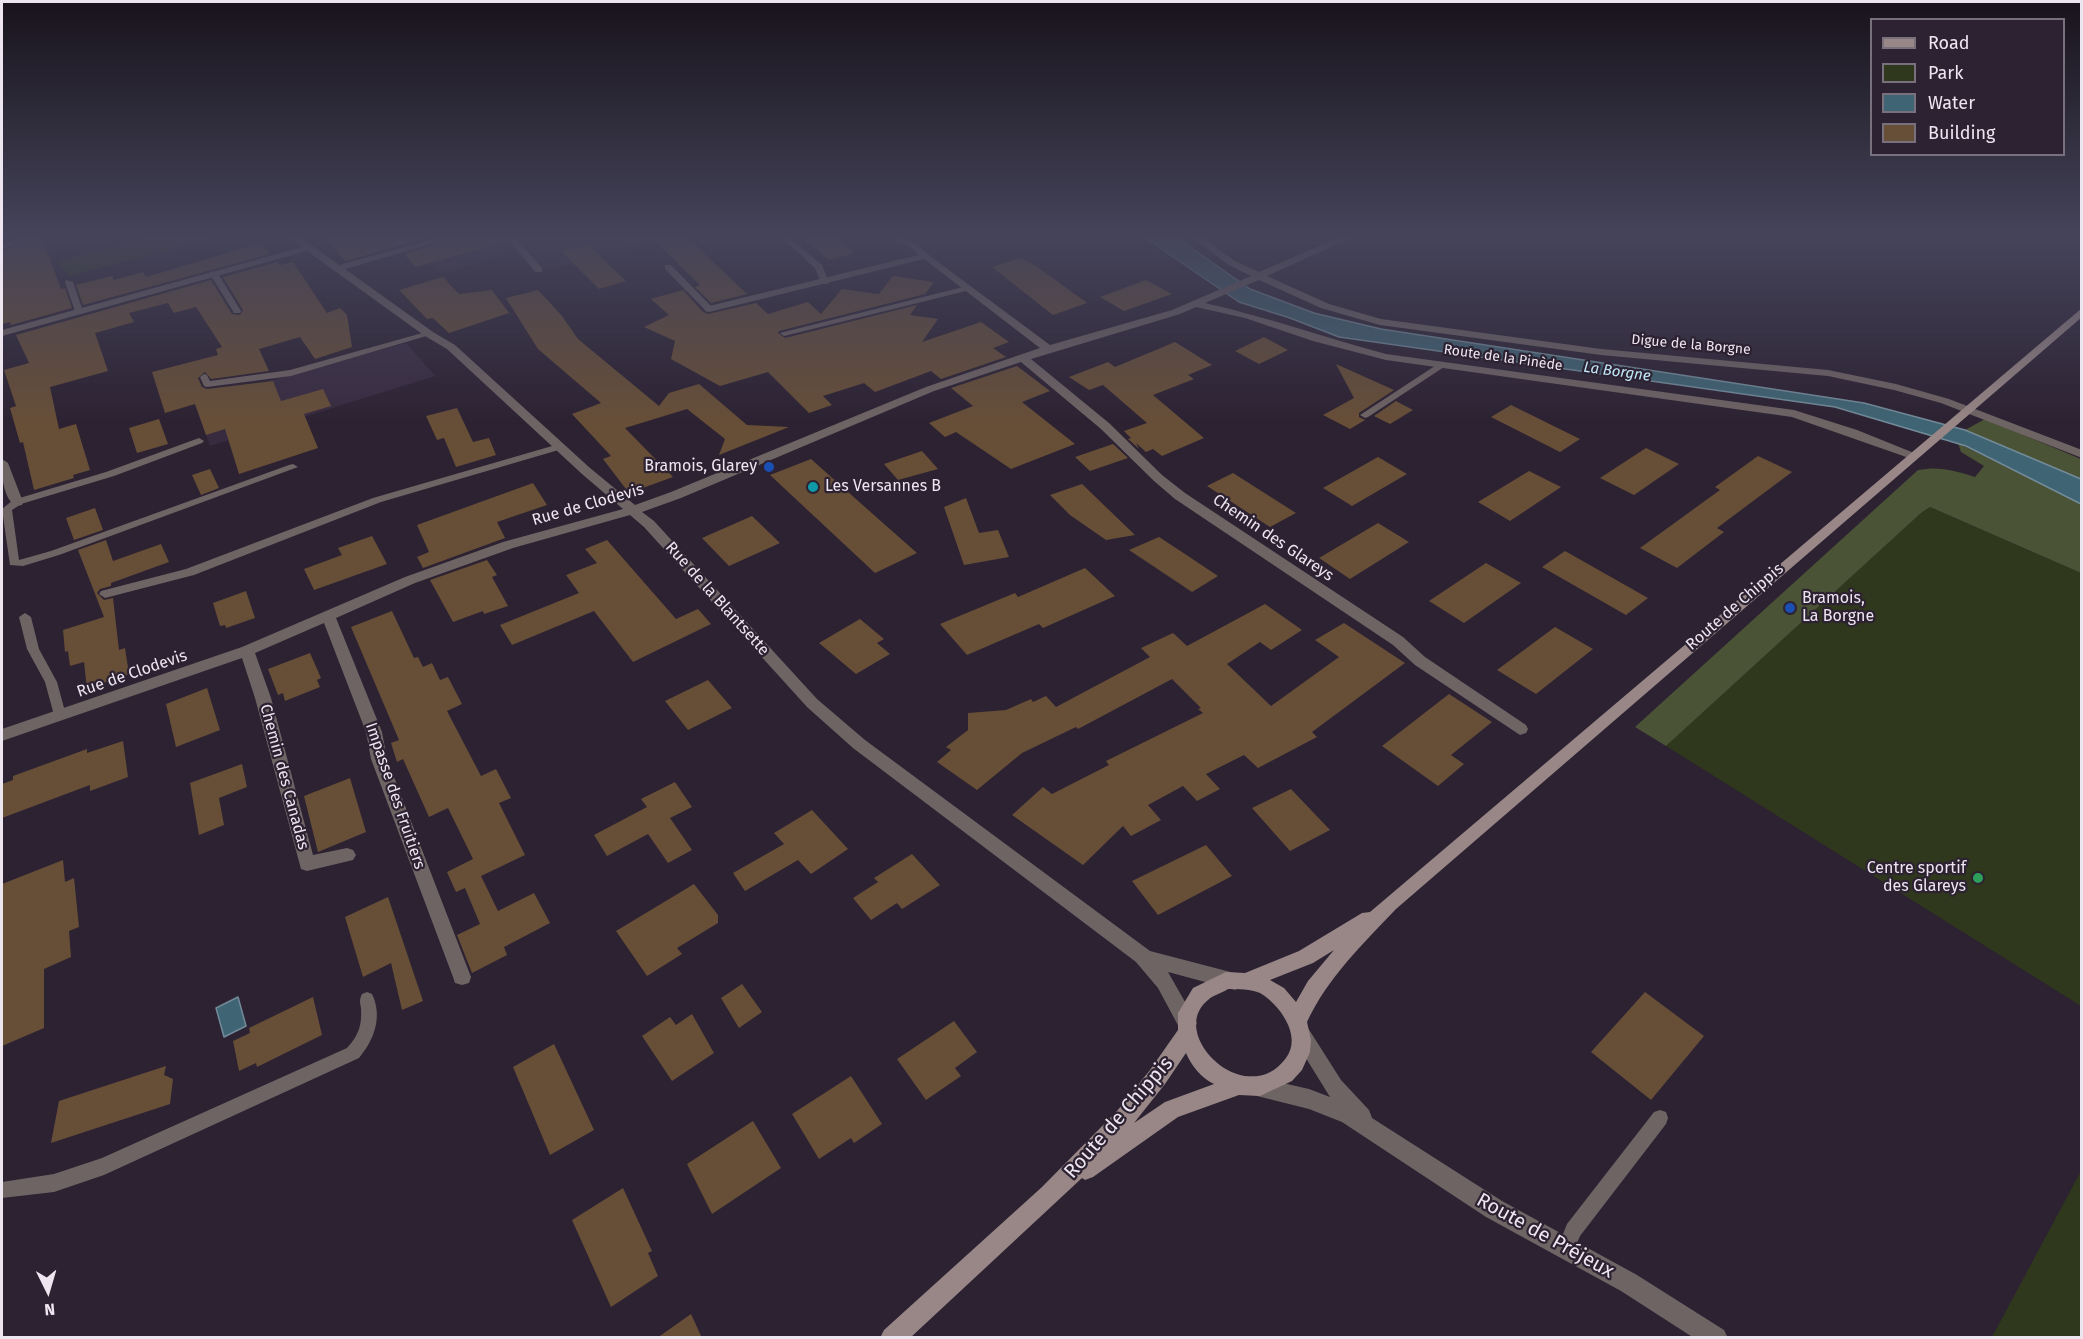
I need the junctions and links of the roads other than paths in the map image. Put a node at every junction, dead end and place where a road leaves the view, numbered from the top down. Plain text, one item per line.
1 (76, 299) edge
2 (119, 299) edge
3 (230, 299) edge
4 (382, 299) edge
5 (700, 299) edge
6 (750, 299) edge
7 (920, 299) edge
8 (982, 299) edge
9 (1207, 299) edge
10 (1309, 299) edge
11 (1197, 304) junction
12 (709, 309) joint
13 (80, 310) junction
14 (237, 311) dead end
15 (2082, 311) edge
16 (2, 333) edge
17 (784, 333) dead end
18 (429, 334) junction
19 (1048, 349) junction
20 (1022, 357) junction
21 (1441, 365) junction
22 (204, 377) dead end
23 (1365, 414) dead end
24 (199, 441) dead end
25 (560, 447) junction
26 (2082, 454) edge
27 (1913, 455) junction
28 (2, 463) edge
29 (293, 468) dead end
30 (17, 502) junction
31 (634, 510) junction
32 (105, 594) dead end
33 (328, 616) junction
34 (25, 617) dead end
35 (247, 651) junction
36 (60, 715) junction
37 (1520, 729) dead end
38 (2, 735) edge
39 (347, 855) dead end
40 (1390, 904) junction
41 (1143, 957) junction
42 (462, 977) dead end
43 (1240, 981) junction
44 (367, 999) dead end
45 (1299, 1027) junction
46 (1187, 1029) junction
47 (1245, 1086) junction
48 (1660, 1118) dead end
49 (1377, 1132) junction
50 (2, 1190) edge
51 (1046, 1198) junction
52 (1566, 1248) junction
53 (892, 1338) edge
54 (1716, 1338) edge

1 - 13 lane
2 - 13 street
3 - 14 lane
4 - 18 street, Rue de la Blantsette
5 - 12 lane
6 - 12 street
7 - 17 lane
8 - 19 street
9 - 11 street, Rue de Clodevis
10 - 26 street, Digue de la Borgne
11 - 19 street, Rue de Clodevis
11 - 21 street, Route de la Pinède
13 - 16 street
15 - 27 street, Route de Chippis
18 - 22 lane
18 - 25 street, Rue de la Blantsette
19 - 20 street, Rue de Clodevis
20 - 31 street, Rue de Clodevis
20 - 37 street, Chemin des Glareys
21 - 23 lane
21 - 27 street, Route de la Pinède
24 - 30 lane
25 - 31 street, Rue de la Blantsette
25 - 32 lane
27 - 40 street, Route de Chippis
28 - 30 street
29 - 30 lane
31 - 33 street, Rue de Clodevis
31 - 41 street, Rue de la Blantsette
33 - 35 street, Rue de Clodevis
33 - 42 street, Impasse des Fruitiers
34 - 36 lane
35 - 36 street, Rue de Clodevis
35 - 39 street, Chemin des Canadas
36 - 38 street, Rue de Clodevis
40 - 43 street, Route de Chippis
40 - 45 street, Route de Chippis
41 - 43 street, Rue de la Blantsette
41 - 46 street, Rue de la Blantsette
43 - 45 street
43 - 46 street, Route de Chippis
44 - 50 lane
45 - 47 street, Route de Chippis
45 - 49 street, Route de Préjeux
46 - 47 street, Route de Chippis
46 - 51 street, Route de Chippis
47 - 49 street, Route de Préjeux
47 - 51 street, Route de Chippis
48 - 52 lane
49 - 52 street, Route de Préjeux
51 - 53 street, Route de Chippis
52 - 54 street, Route de Préjeux

